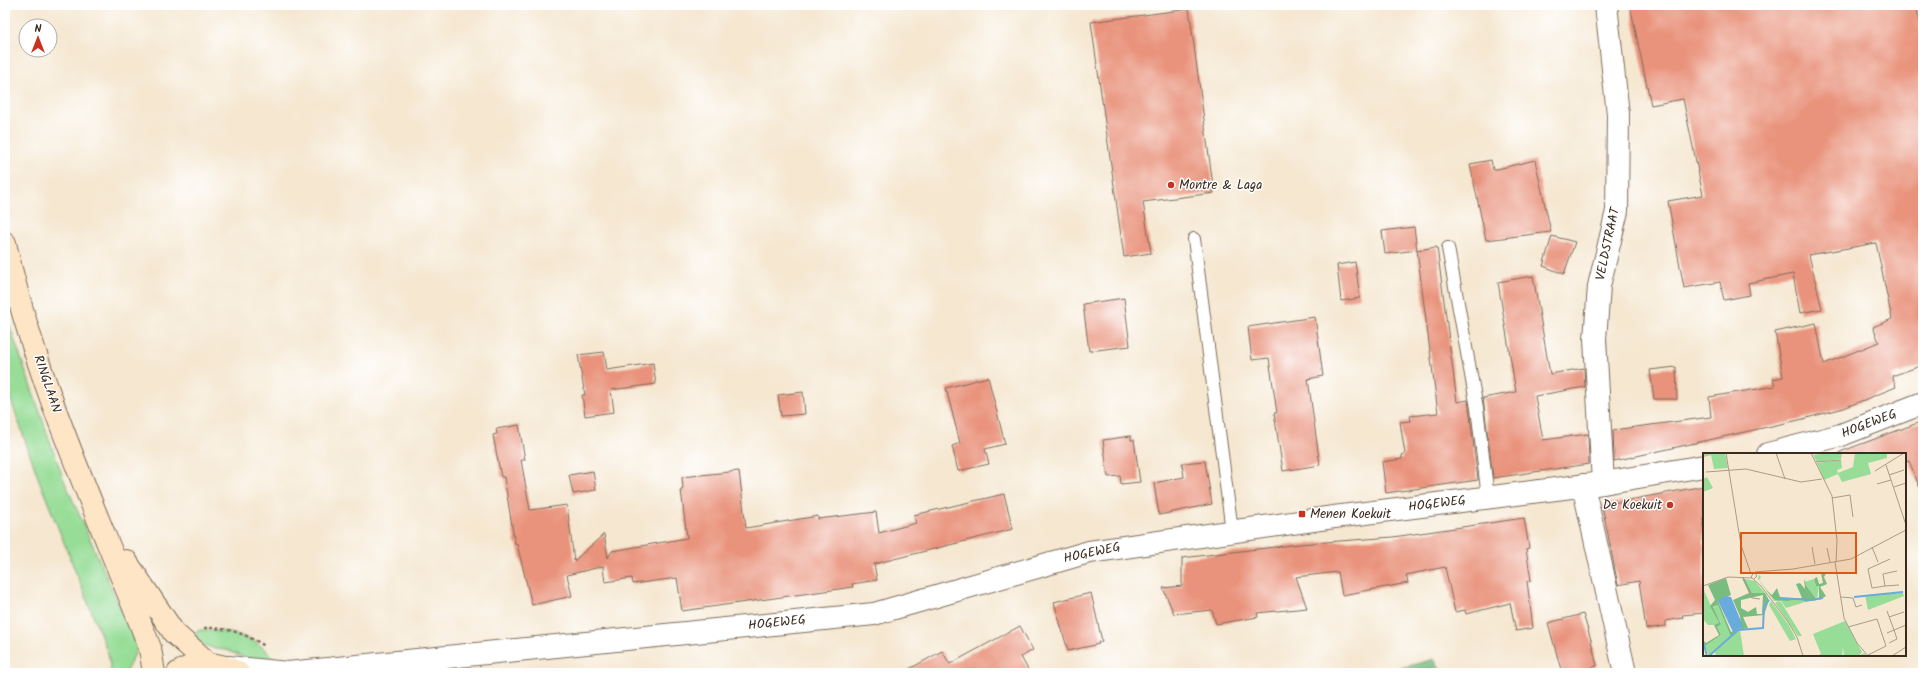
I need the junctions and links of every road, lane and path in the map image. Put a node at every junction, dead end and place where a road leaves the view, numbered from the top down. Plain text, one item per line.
1 (1606, 5) edge
2 (1194, 239) dead end
3 (5, 243) edge
4 (1448, 248) dead end
5 (1923, 403) edge
6 (1772, 453) edge
7 (1703, 466) edge
8 (1593, 484) junction
9 (1488, 497) junction
10 (100, 521) junction
11 (1232, 531) junction
12 (484, 654) junction
13 (224, 668) edge
14 (154, 673) edge
15 (178, 673) edge
16 (403, 673) edge
17 (1625, 673) edge

1 - 8 street, VELDSTRAAT
2 - 11 lane
3 - 10 main road, RINGLAAN
4 - 9 lane
5 - 6 street, HOGEWEG
7 - 8 street, HOGEWEG
8 - 9 street, HOGEWEG
8 - 17 street, VELDSTRAAT
9 - 11 street, HOGEWEG
10 - 13 main road, RINGLAAN
10 - 14 main road, RINGLAAN
11 - 12 street, HOGEWEG
12 - 13 street, HOGEWEG
12 - 16 street, HOGEWEG
13 - 15 main road

